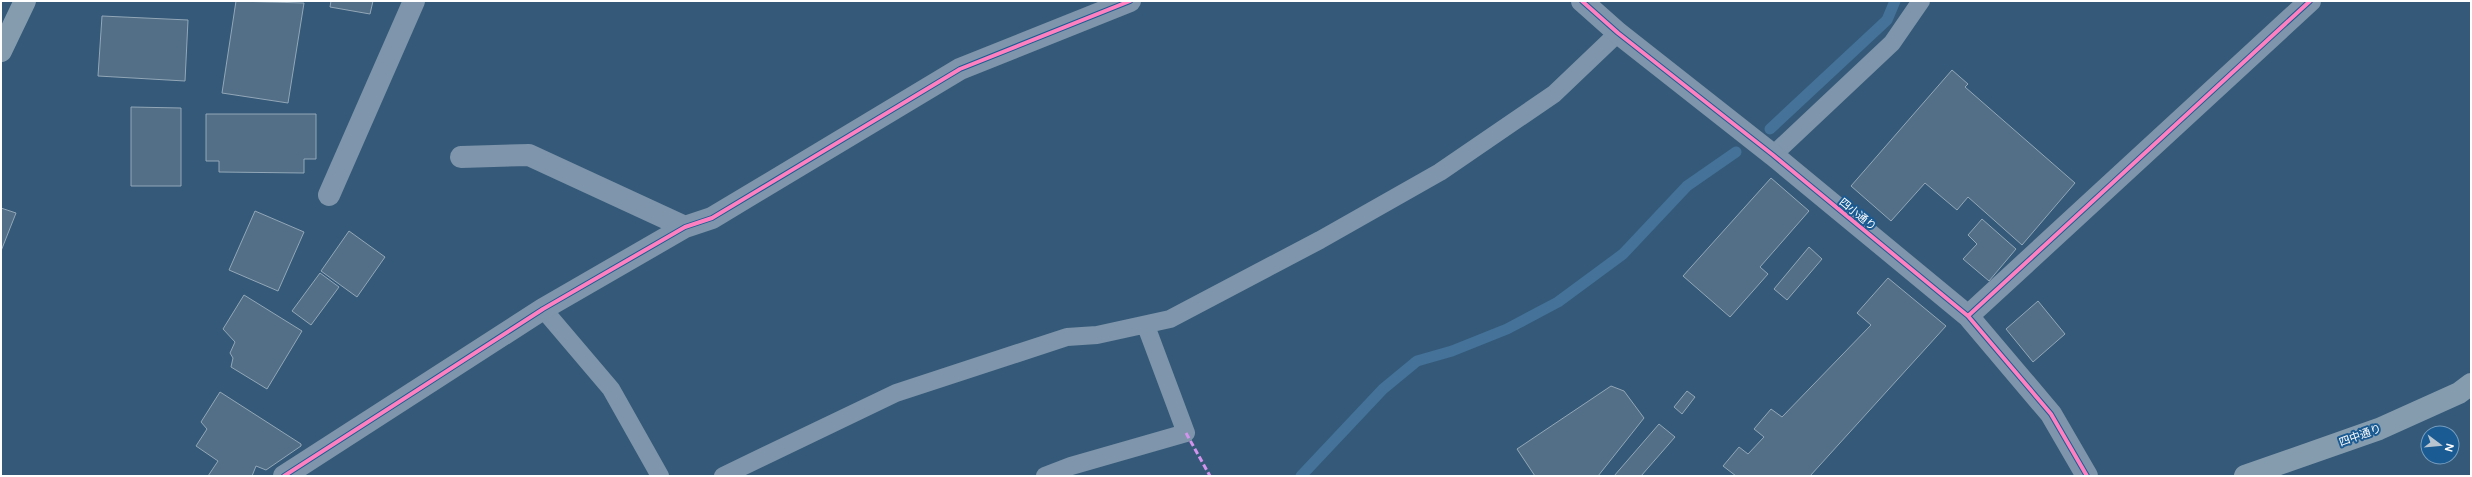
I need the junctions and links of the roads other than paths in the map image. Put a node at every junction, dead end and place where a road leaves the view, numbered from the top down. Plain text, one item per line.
1 (25, 1) edge
2 (414, 1) edge
3 (1130, 1) edge
4 (1582, 1) edge
5 (1921, 1) edge
6 (2310, 1) edge
7 (1618, 33) junction
8 (1, 51) edge
9 (1773, 156) junction
10 (461, 157) dead end
11 (330, 195) dead end
12 (685, 227) junction
13 (543, 309) junction
14 (1968, 316) junction
15 (1146, 326) junction
16 (2471, 384) edge
17 (284, 476) edge
18 (660, 476) edge
19 (723, 476) edge
20 (1045, 476) edge
21 (2087, 476) edge
22 (2245, 476) edge

1 - 8 street
2 - 11 street
3 - 12 street
4 - 7 street, 四小通り
5 - 9 lane
6 - 14 street
7 - 9 street, 四小通り
7 - 15 lane
9 - 14 street, 四小通り
10 - 12 street
12 - 13 street
13 - 17 street
13 - 18 lane
14 - 21 street, 四小通り
15 - 19 lane
15 - 20 lane
16 - 22 street, 四中通り

